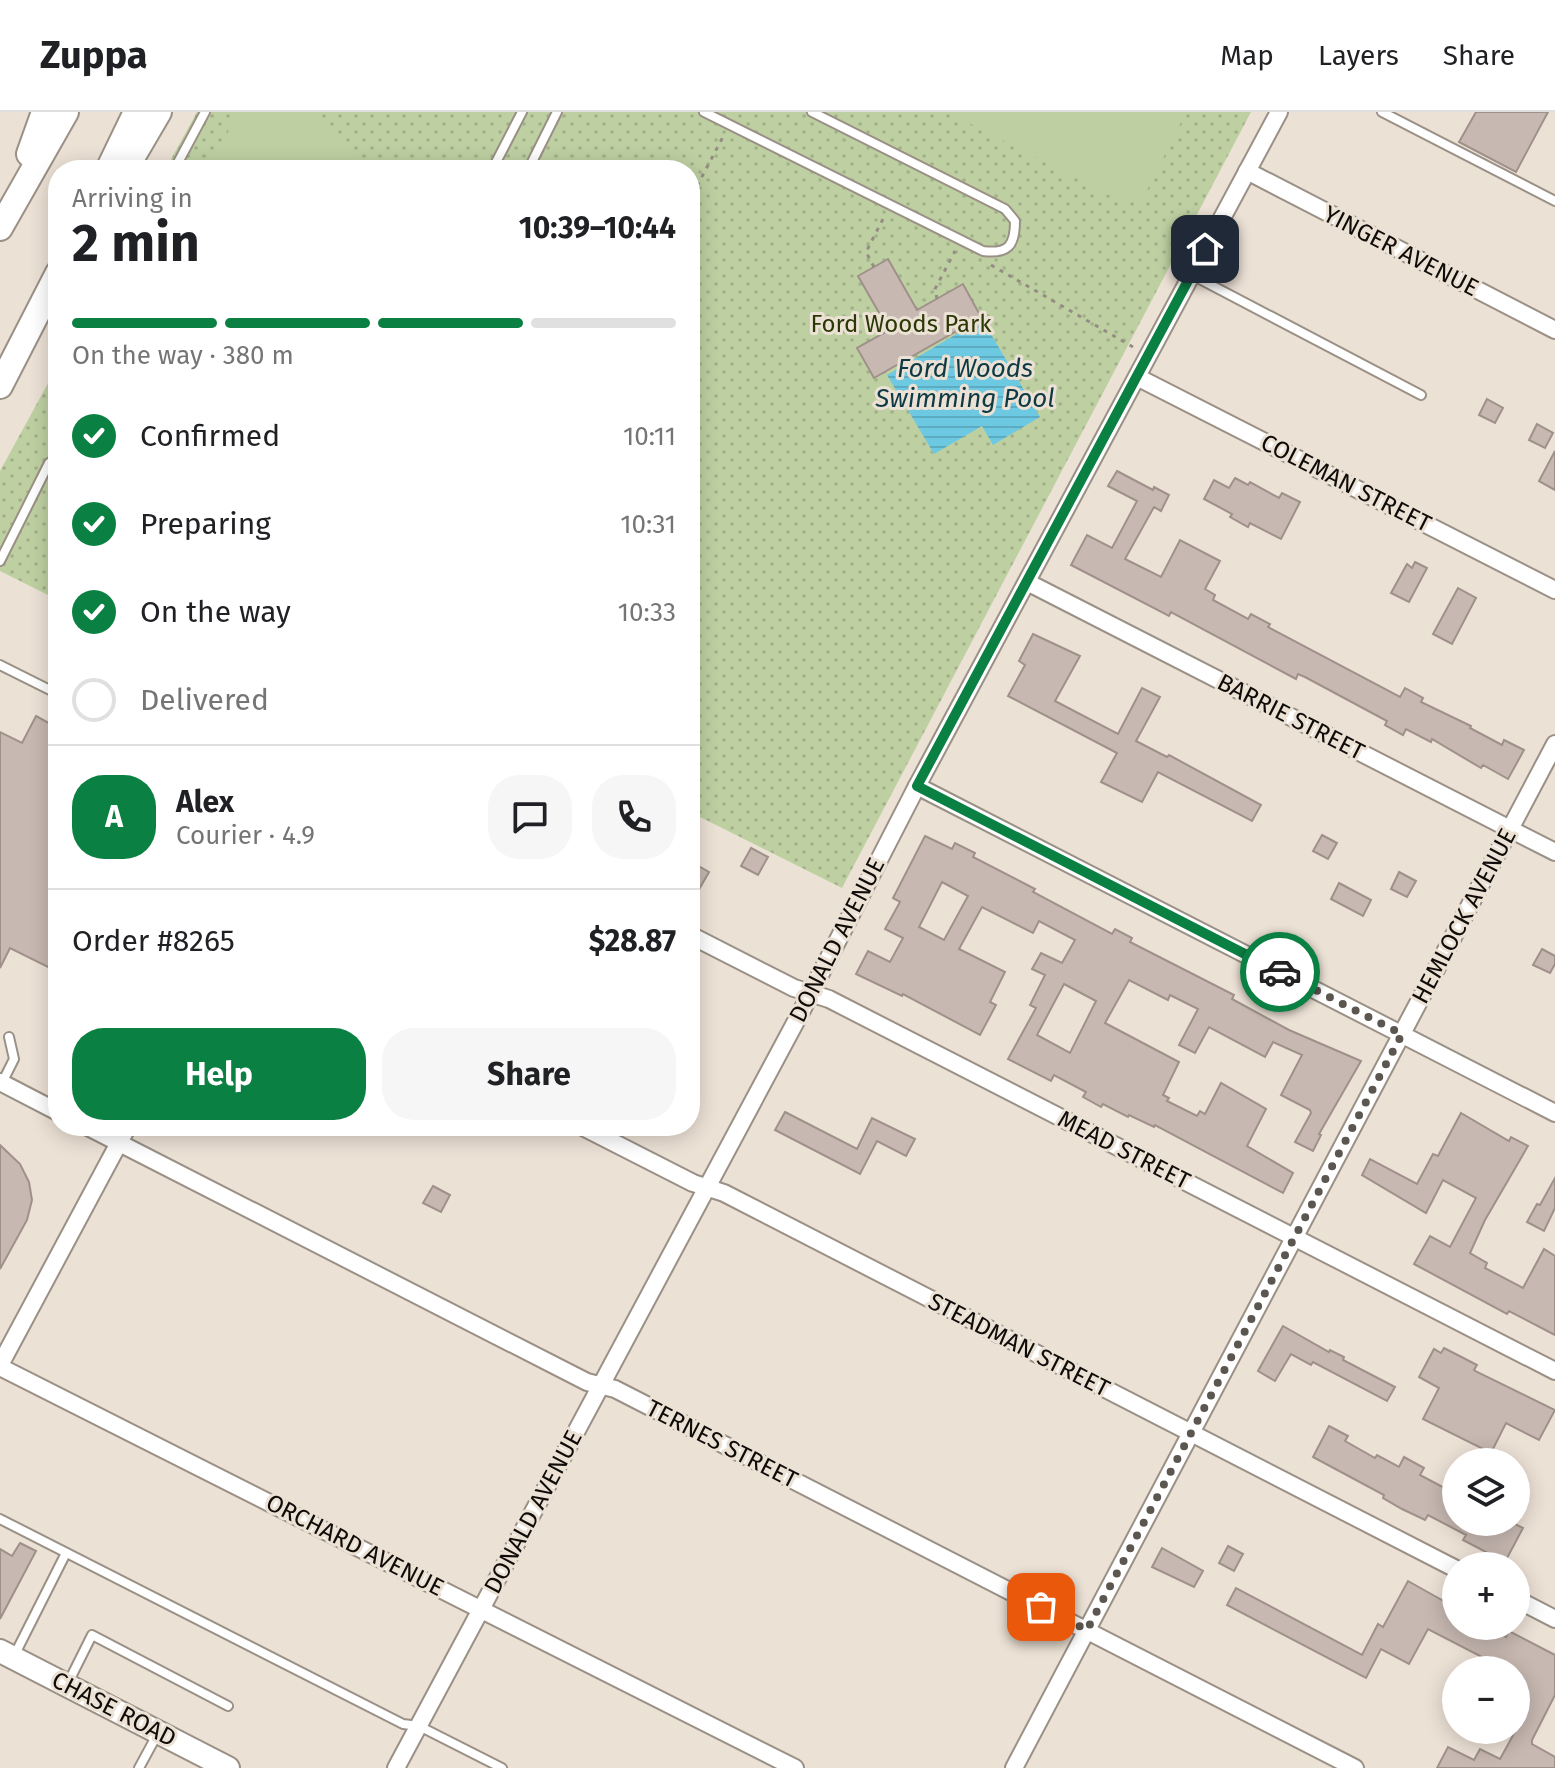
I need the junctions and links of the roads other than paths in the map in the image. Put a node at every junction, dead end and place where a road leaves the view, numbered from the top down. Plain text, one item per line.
1 (44, 112) edge
2 (66, 112) edge
3 (136, 112) edge
4 (159, 112) edge
5 (205, 112) edge
6 (522, 112) edge
7 (557, 112) edge
8 (704, 112) edge
9 (812, 112) edge
10 (1279, 112) edge
11 (1382, 112) edge
12 (198, 125) junction
13 (209, 132) dead end
14 (113, 160) edge
15 (131, 160) edge
16 (179, 160) edge
17 (497, 160) edge
18 (533, 160) edge
19 (1247, 171) junction
20 (1555, 201) edge
21 (1, 226) edge
22 (1192, 275) junction
23 (48, 292) edge
24 (1555, 330) edge
25 (1137, 377) junction
26 (0, 386) edge
27 (1421, 395) dead end
28 (48, 465) edge
29 (0, 561) edge
30 (1027, 582) junction
31 (1555, 590) edge
32 (0, 665) edge
33 (48, 689) edge
34 (1555, 744) edge
35 (917, 786) junction
36 (1510, 829) junction
37 (1555, 852) edge
38 (700, 940) edge
39 (810, 993) junction
40 (1402, 1034) junction
41 (9, 1037) dead end
42 (1, 1083) edge
43 (48, 1107) edge
44 (1555, 1113) edge
45 (105, 1136) edge
46 (123, 1136) edge
47 (601, 1136) edge
48 (119, 1143) junction
49 (706, 1187) junction
50 (1295, 1238) junction
51 (0, 1366) edge
52 (1555, 1371) edge
53 (600, 1385) junction
54 (1192, 1434) junction
55 (0, 1519) edge
56 (66, 1553) junction
57 (1442, 1562) edge
58 (1530, 1606) edge
59 (481, 1608) junction
60 (1555, 1619) edge
61 (1087, 1630) junction
62 (6, 1654) edge
63 (67, 1685) junction
64 (228, 1706) dead end
65 (419, 1726) junction
66 (159, 1732) junction
67 (139, 1768) edge
68 (228, 1768) edge
69 (396, 1768) edge
70 (502, 1768) edge
71 (795, 1768) edge
72 (1014, 1768) edge
73 (1355, 1768) edge

1 - 21 main road
2 - 21 main road
3 - 14 main road
4 - 15 main road
5 - 12 lane
6 - 17 lane
7 - 18 lane
8 - 9 lane
10 - 19 street, DONALD AVENUE
11 - 20 lane
12 - 13 lane
12 - 16 lane
19 - 22 street, DONALD AVENUE
19 - 24 street, YINGER AVENUE
22 - 25 street, DONALD AVENUE
22 - 27 lane
23 - 26 main road
25 - 30 street, DONALD AVENUE
25 - 31 street, COLEMAN STREET
28 - 29 lane
30 - 35 street, DONALD AVENUE
30 - 36 street, BARRIE STREET
32 - 33 lane
34 - 36 street, HEMLOCK AVENUE
35 - 39 street, DONALD AVENUE
35 - 40 street
36 - 37 street, BARRIE STREET
36 - 40 street, HEMLOCK AVENUE
38 - 39 street, MEAD STREET
39 - 49 street, DONALD AVENUE
39 - 50 street, MEAD STREET
40 - 44 street
40 - 50 street, HEMLOCK AVENUE
41 - 42 lane
42 - 43 street
45 - 48 street, TERNES STREET
46 - 48 street
47 - 49 street, STEADMAN STREET
48 - 51 street
48 - 53 street, TERNES STREET
49 - 53 street, DONALD AVENUE
49 - 54 street, STEADMAN STREET
50 - 52 street, MEAD STREET
50 - 54 street, HEMLOCK AVENUE
51 - 59 street, ORCHARD AVENUE
53 - 59 street, DONALD AVENUE
53 - 61 street, TERNES STREET
54 - 57 street, STEADMAN STREET
54 - 61 street, HEMLOCK AVENUE
55 - 56 lane
56 - 62 lane
56 - 65 lane
58 - 60 street
59 - 65 street, DONALD AVENUE
59 - 71 street, ORCHARD AVENUE
61 - 72 street, HEMLOCK AVENUE
61 - 73 street, TERNES STREET
62 - 63 street, CHASE ROAD
63 - 64 lane
63 - 66 street, CHASE ROAD
65 - 69 street, DONALD AVENUE
65 - 70 lane
66 - 67 lane
66 - 68 street, CHASE ROAD

